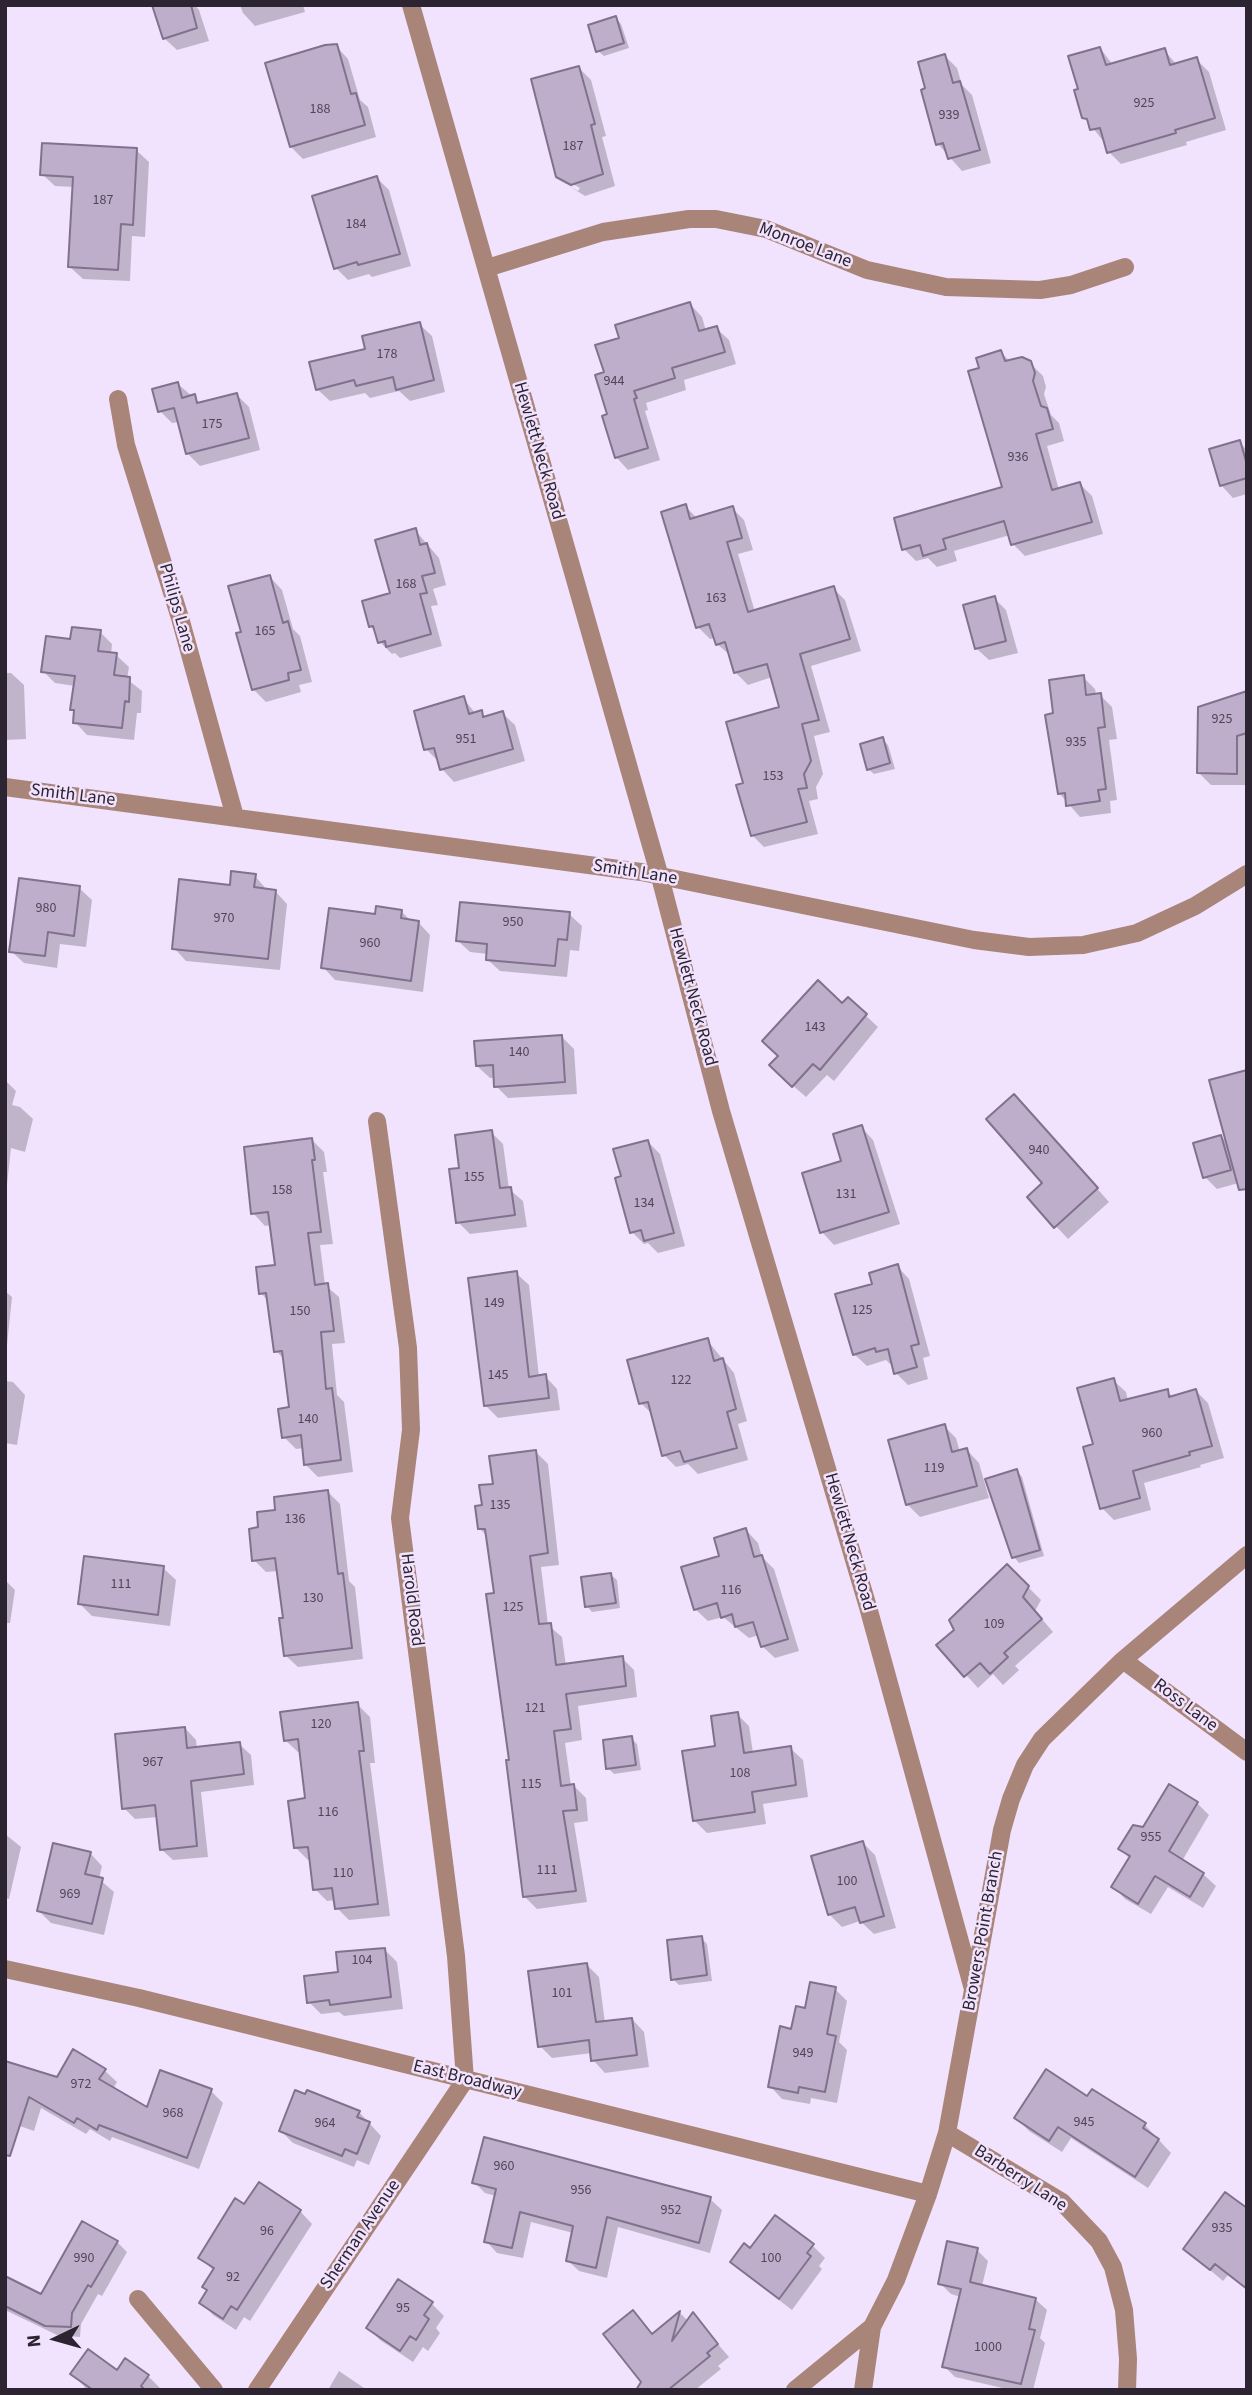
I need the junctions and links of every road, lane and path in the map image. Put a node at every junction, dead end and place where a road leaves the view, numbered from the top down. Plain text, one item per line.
1 (411, 5) edge
2 (1125, 267) dead end
3 (487, 268) junction
4 (118, 399) dead end
5 (5, 787) edge
6 (235, 817) junction
7 (1247, 874) edge
8 (660, 877) junction
9 (377, 1121) dead end
10 (1247, 1555) edge
11 (1123, 1660) junction
12 (1247, 1752) edge
13 (5, 1969) edge
14 (973, 1989) junction
15 (465, 2080) junction
16 (947, 2133) junction
17 (928, 2194) junction
18 (138, 2299) dead end
19 (872, 2327) junction
20 (214, 2390) edge
21 (257, 2390) edge
22 (795, 2390) edge
23 (863, 2390) edge
24 (1127, 2390) edge

1 - 3 street, Hewlett Neck Road
2 - 3 street, Monroe Lane
3 - 8 street, Hewlett Neck Road
4 - 6 street, Philips Lane
5 - 6 street, Smith Lane
6 - 8 street, Smith Lane
7 - 8 street, Smith Lane
8 - 14 street, Hewlett Neck Road
9 - 15 street, Harold Road
10 - 11 street, Browers Point Branch
11 - 12 street, Ross Lane
11 - 14 street, Browers Point Branch
13 - 15 street, East Broadway
14 - 16 street, Browers Point Branch
15 - 17 street, East Broadway
15 - 21 street, Sherman Avenue
16 - 17 street, Browers Point Branch
16 - 24 street, Barberry Lane
17 - 19 street, Browers Point Branch
18 - 20 street
19 - 22 street
19 - 23 street, Browers Point Branch

